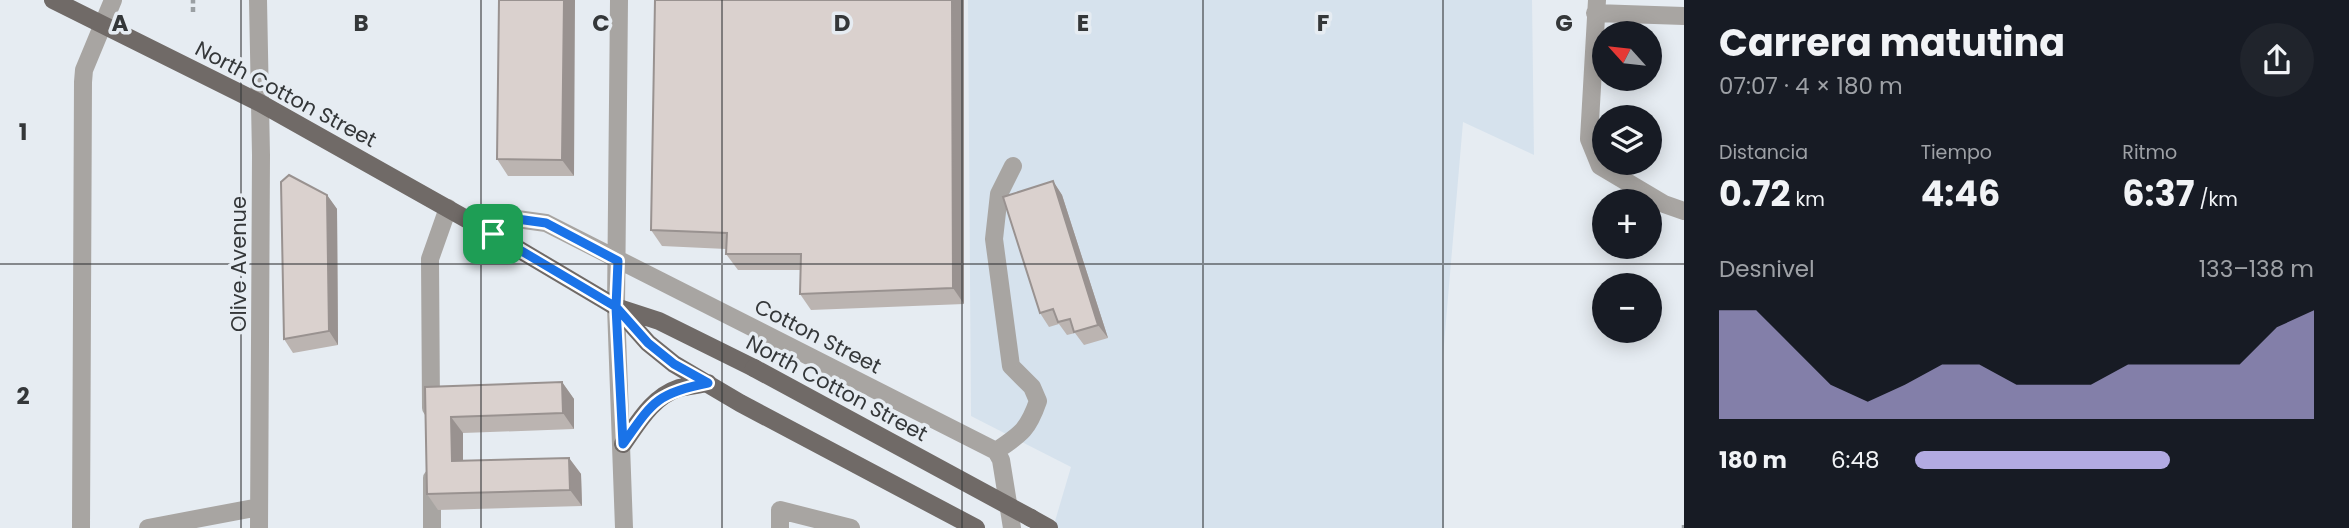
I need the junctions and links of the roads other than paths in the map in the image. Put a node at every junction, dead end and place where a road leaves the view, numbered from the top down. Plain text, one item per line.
1 (53, 0) edge
2 (113, 0) edge
3 (258, 0) edge
4 (619, 0) edge
5 (1596, 7) edge
6 (1684, 16) edge
7 (103, 24) junction
8 (260, 103) junction
9 (1013, 166) dead end
10 (448, 208) junction
11 (1684, 211) edge
12 (493, 234) junction
13 (618, 261) junction
14 (616, 307) junction
15 (708, 383) junction
16 (432, 421) edge
17 (623, 444) junction
18 (996, 451) junction
19 (432, 461) edge
20 (259, 507) junction
21 (780, 519) edge
22 (81, 528) edge
23 (148, 528) edge
24 (259, 528) edge
25 (432, 528) edge
26 (624, 528) edge
27 (851, 528) edge
28 (976, 528) edge
29 (1012, 528) edge
30 (1049, 528) edge

1 - 7 main road, North Cotton Street
2 - 7 street
3 - 8 street, Olive Avenue
4 - 13 street
5 - 6 street
5 - 11 street
7 - 8 main road, North Cotton Street
7 - 22 street
8 - 10 main road, North Cotton Street
8 - 20 street, Olive Avenue
9 - 18 street
10 - 12 main road, North Cotton Street
10 - 16 street
12 - 13 street
12 - 14 main road, North Cotton Street
13 - 14 street
13 - 18 street, Cotton Street
14 - 15 main road, North Cotton Street
14 - 17 street
14 - 30 main road, North Cotton Street, bridge
15 - 17 main road
15 - 28 main road, North Cotton Street
17 - 26 street
18 - 29 street
19 - 25 street
20 - 23 street
20 - 24 street, Olive Avenue
21 - 27 street

